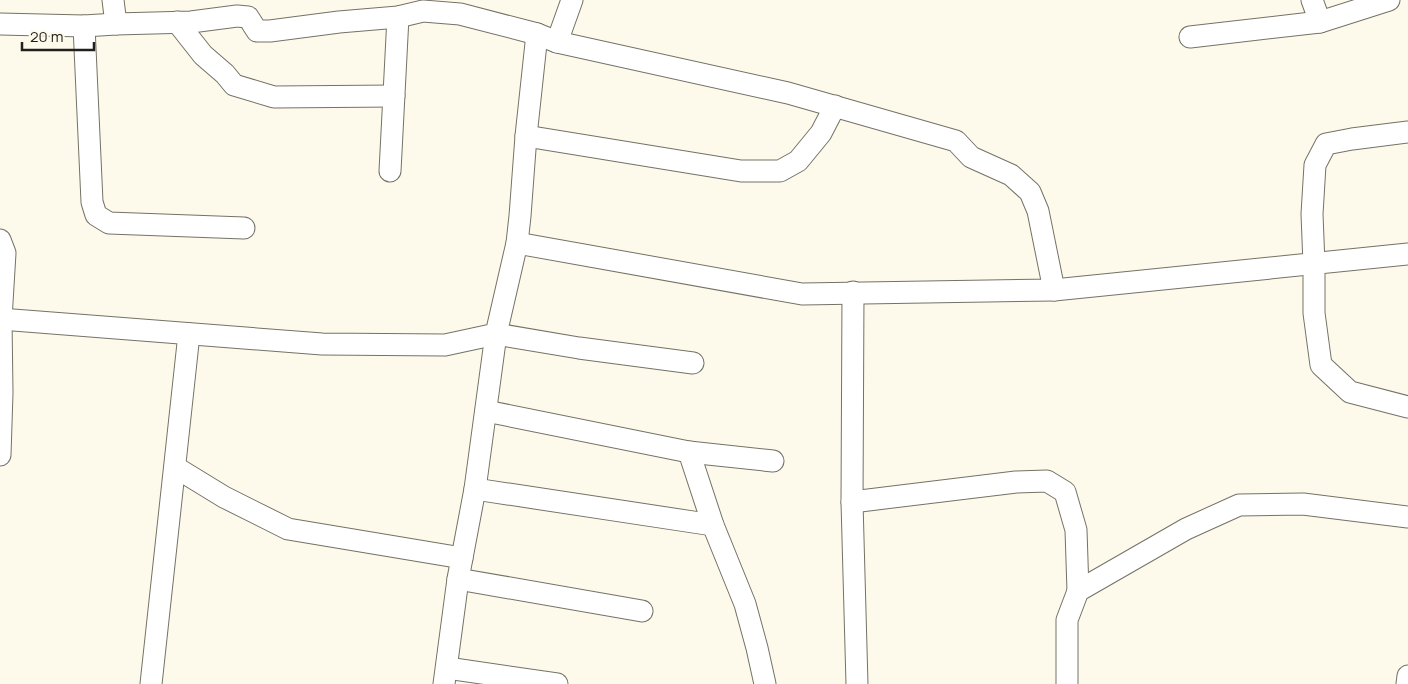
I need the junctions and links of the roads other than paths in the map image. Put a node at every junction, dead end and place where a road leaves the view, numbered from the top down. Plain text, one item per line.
1 (113, 0) edge
2 (572, 0) edge
3 (1312, 0) edge
4 (1389, 0) edge
5 (422, 6) edge
6 (398, 17) junction
7 (177, 22) junction
8 (1320, 22) junction
9 (0, 24) edge
10 (116, 24) junction
11 (84, 26) junction
12 (537, 34) junction
13 (1190, 37) dead end
14 (558, 42) junction
15 (394, 96) junction
16 (835, 106) junction
17 (1408, 132) edge
18 (526, 136) junction
19 (390, 171) dead end
20 (244, 228) dead end
21 (0, 240) edge
22 (517, 243) junction
23 (1408, 254) edge
24 (1314, 264) junction
25 (1054, 290) junction
26 (853, 292) junction
27 (0, 319) edge
28 (189, 334) junction
29 (496, 334) junction
30 (693, 363) dead end
31 (1408, 407) edge
32 (486, 411) junction
33 (689, 452) junction
34 (0, 455) edge
35 (773, 461) dead end
36 (175, 467) junction
37 (475, 489) junction
38 (852, 502) junction
39 (1408, 516) edge
40 (713, 525) junction
41 (462, 558) junction
42 (458, 579) junction
43 (1078, 591) junction
44 (642, 611) dead end
45 (446, 676) edge
46 (1408, 676) edge
47 (151, 684) edge
48 (557, 684) edge
49 (765, 684) edge
50 (857, 684) edge
51 (1067, 684) edge
52 (1407, 684) edge

1 - 10 street
2 - 14 street
3 - 8 street
4 - 8 street
5 - 6 street
5 - 12 street
6 - 7 street
6 - 15 street
7 - 10 street
7 - 15 street
8 - 13 street
9 - 11 street
10 - 11 street
11 - 20 street
12 - 14 street
12 - 18 street
14 - 16 street
15 - 19 street
16 - 18 street
16 - 25 street
17 - 24 street
18 - 22 street
21 - 27 street
22 - 26 street
22 - 29 street
23 - 24 street
24 - 25 street
24 - 31 street
25 - 26 street
26 - 38 street
27 - 28 street
27 - 34 street
28 - 29 street
28 - 36 street
29 - 30 street
29 - 32 street
32 - 33 street
32 - 37 street
33 - 35 street
33 - 40 street
36 - 41 street
36 - 47 street
37 - 40 street
37 - 41 street
38 - 43 street
38 - 50 street
39 - 43 street
40 - 49 street
41 - 42 street
42 - 44 street
42 - 45 street
43 - 51 street
45 - 48 street
46 - 52 street

